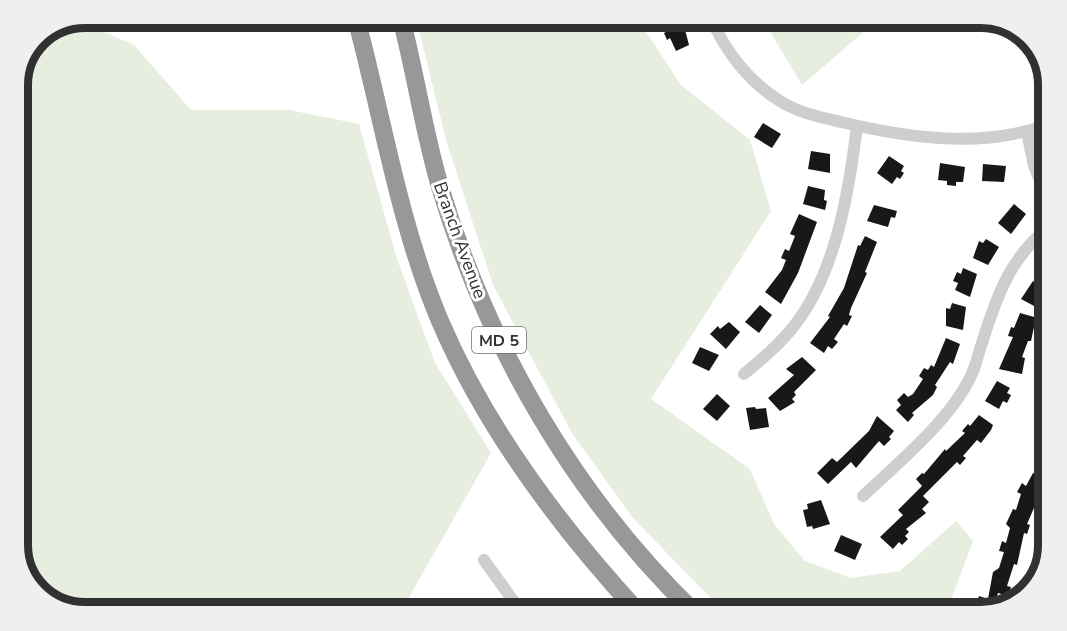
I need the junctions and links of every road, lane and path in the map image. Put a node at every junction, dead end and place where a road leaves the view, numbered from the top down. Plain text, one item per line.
1 (358, 28) edge
2 (403, 28) edge
3 (716, 28) edge
4 (857, 126) junction
5 (1038, 128) edge
6 (1027, 132) junction
7 (1038, 176) edge
8 (1038, 236) edge
9 (744, 374) dead end
10 (863, 496) dead end
11 (484, 560) dead end
12 (514, 602) edge
13 (629, 602) edge
14 (684, 602) edge

1 - 13 highway, MD 5
2 - 14 highway, Branch Avenue / MD 5
3 - 4 street
4 - 6 street
4 - 9 street
5 - 6 street
6 - 7 street
8 - 10 street
11 - 12 street

